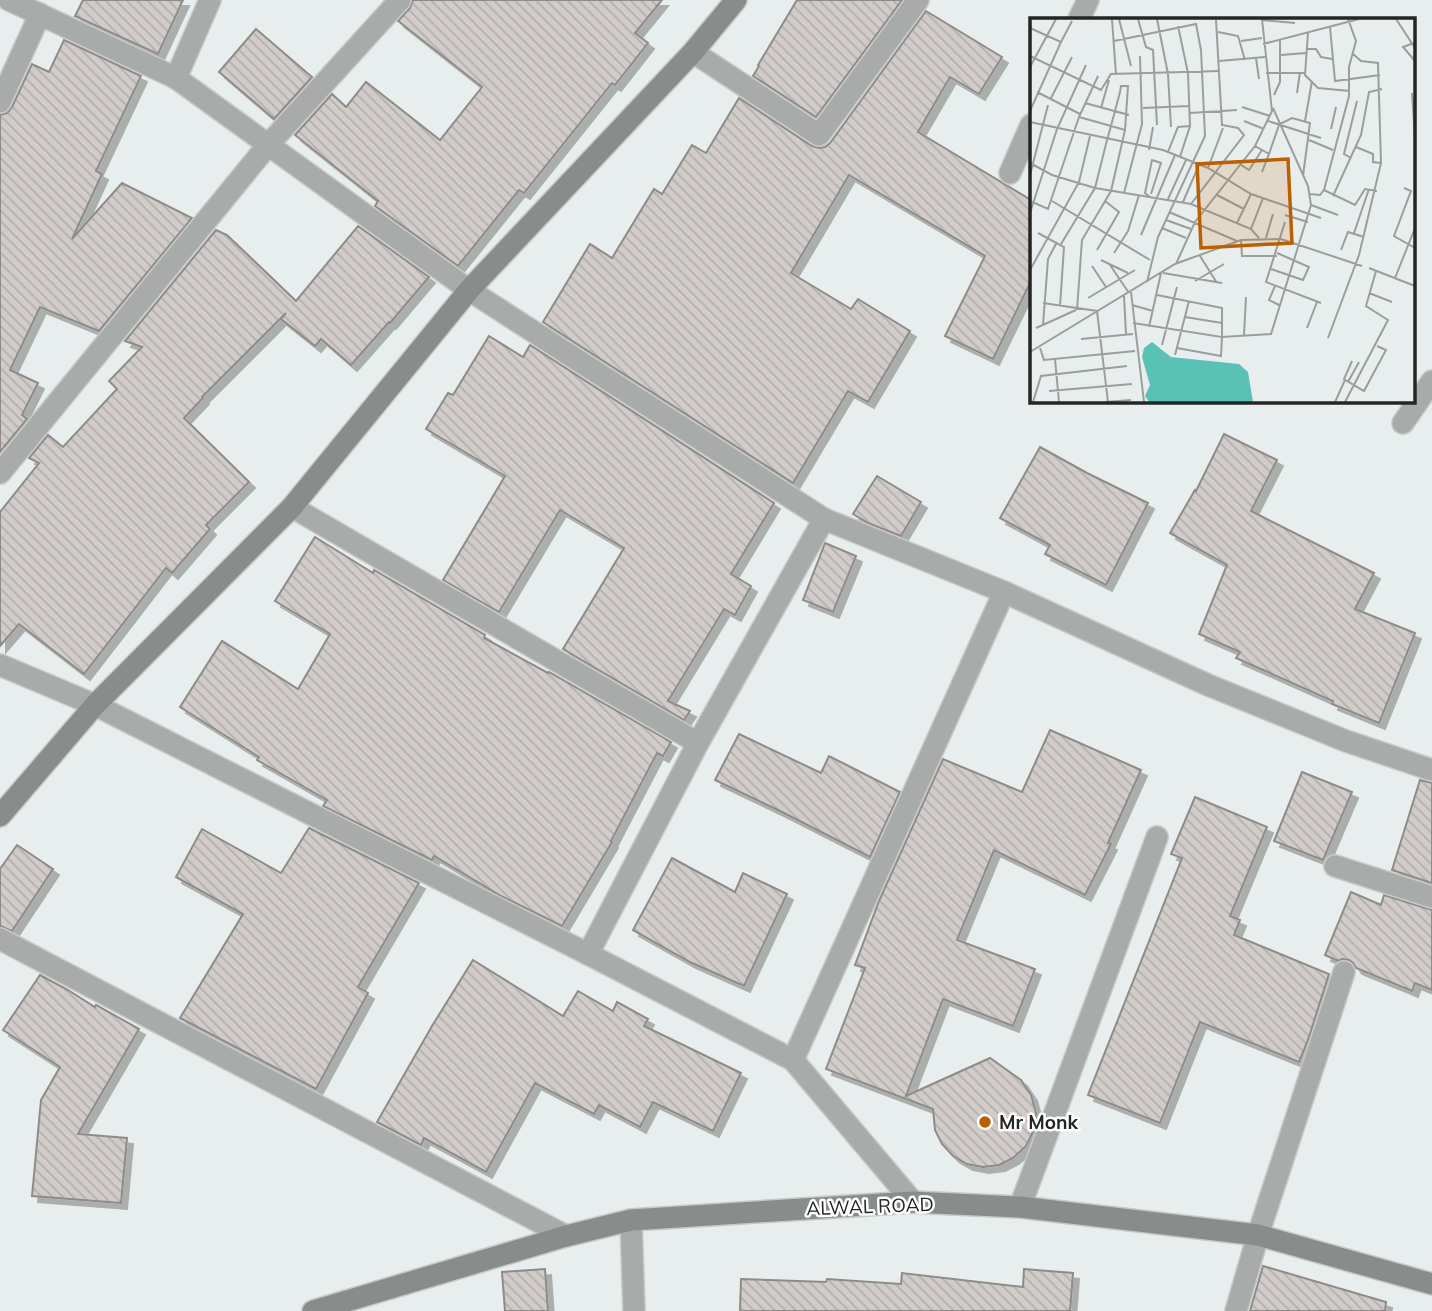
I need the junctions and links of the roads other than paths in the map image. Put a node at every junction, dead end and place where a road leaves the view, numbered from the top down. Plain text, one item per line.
1 (9, 0) edge
2 (210, 0) edge
3 (400, 0) edge
4 (736, 0) edge
5 (918, 0) edge
6 (1088, 0) edge
7 (40, 14) junction
8 (1079, 18) edge
9 (694, 52) junction
10 (176, 78) junction
11 (0, 102) edge
12 (1030, 127) edge
13 (268, 145) junction
14 (1010, 173) dead end
15 (469, 290) junction
16 (1432, 381) edge
17 (1403, 423) dead end
18 (0, 473) edge
19 (292, 507) junction
20 (824, 519) junction
21 (1004, 592) junction
22 (0, 665) edge
23 (95, 705) junction
24 (698, 743) junction
25 (1432, 769) edge
26 (0, 816) edge
27 (1157, 837) dead end
28 (1335, 866) dead end
29 (1432, 897) edge
30 (0, 939) edge
31 (588, 954) junction
32 (1344, 972) dead end
33 (793, 1060) junction
34 (913, 1202) junction
35 (1020, 1207) junction
36 (631, 1220) junction
37 (1258, 1235) junction
38 (566, 1236) junction
39 (1432, 1284) edge
40 (313, 1311) edge
41 (634, 1311) edge
42 (1236, 1311) edge

1 - 7 street
2 - 10 street
3 - 13 street
4 - 9 main road
5 - 9 street
6 - 8 street
7 - 10 street
7 - 11 street
9 - 15 main road
10 - 13 street
12 - 14 street
13 - 15 street
13 - 18 street
15 - 19 main road
15 - 20 street
16 - 17 street
19 - 23 main road
19 - 24 street
20 - 21 street
20 - 24 street
21 - 25 street
21 - 33 street
22 - 23 street
23 - 26 main road
23 - 31 street
24 - 31 street
27 - 35 street
28 - 29 street
30 - 38 street
31 - 33 street
32 - 37 street
33 - 34 street
34 - 35 main road, ALWAL ROAD
34 - 36 main road, ALWAL ROAD
35 - 37 main road, ALWAL ROAD
36 - 38 main road, ALWAL ROAD
36 - 41 street
37 - 39 main road, ALWAL ROAD
37 - 42 street
38 - 40 main road, ALWAL ROAD

